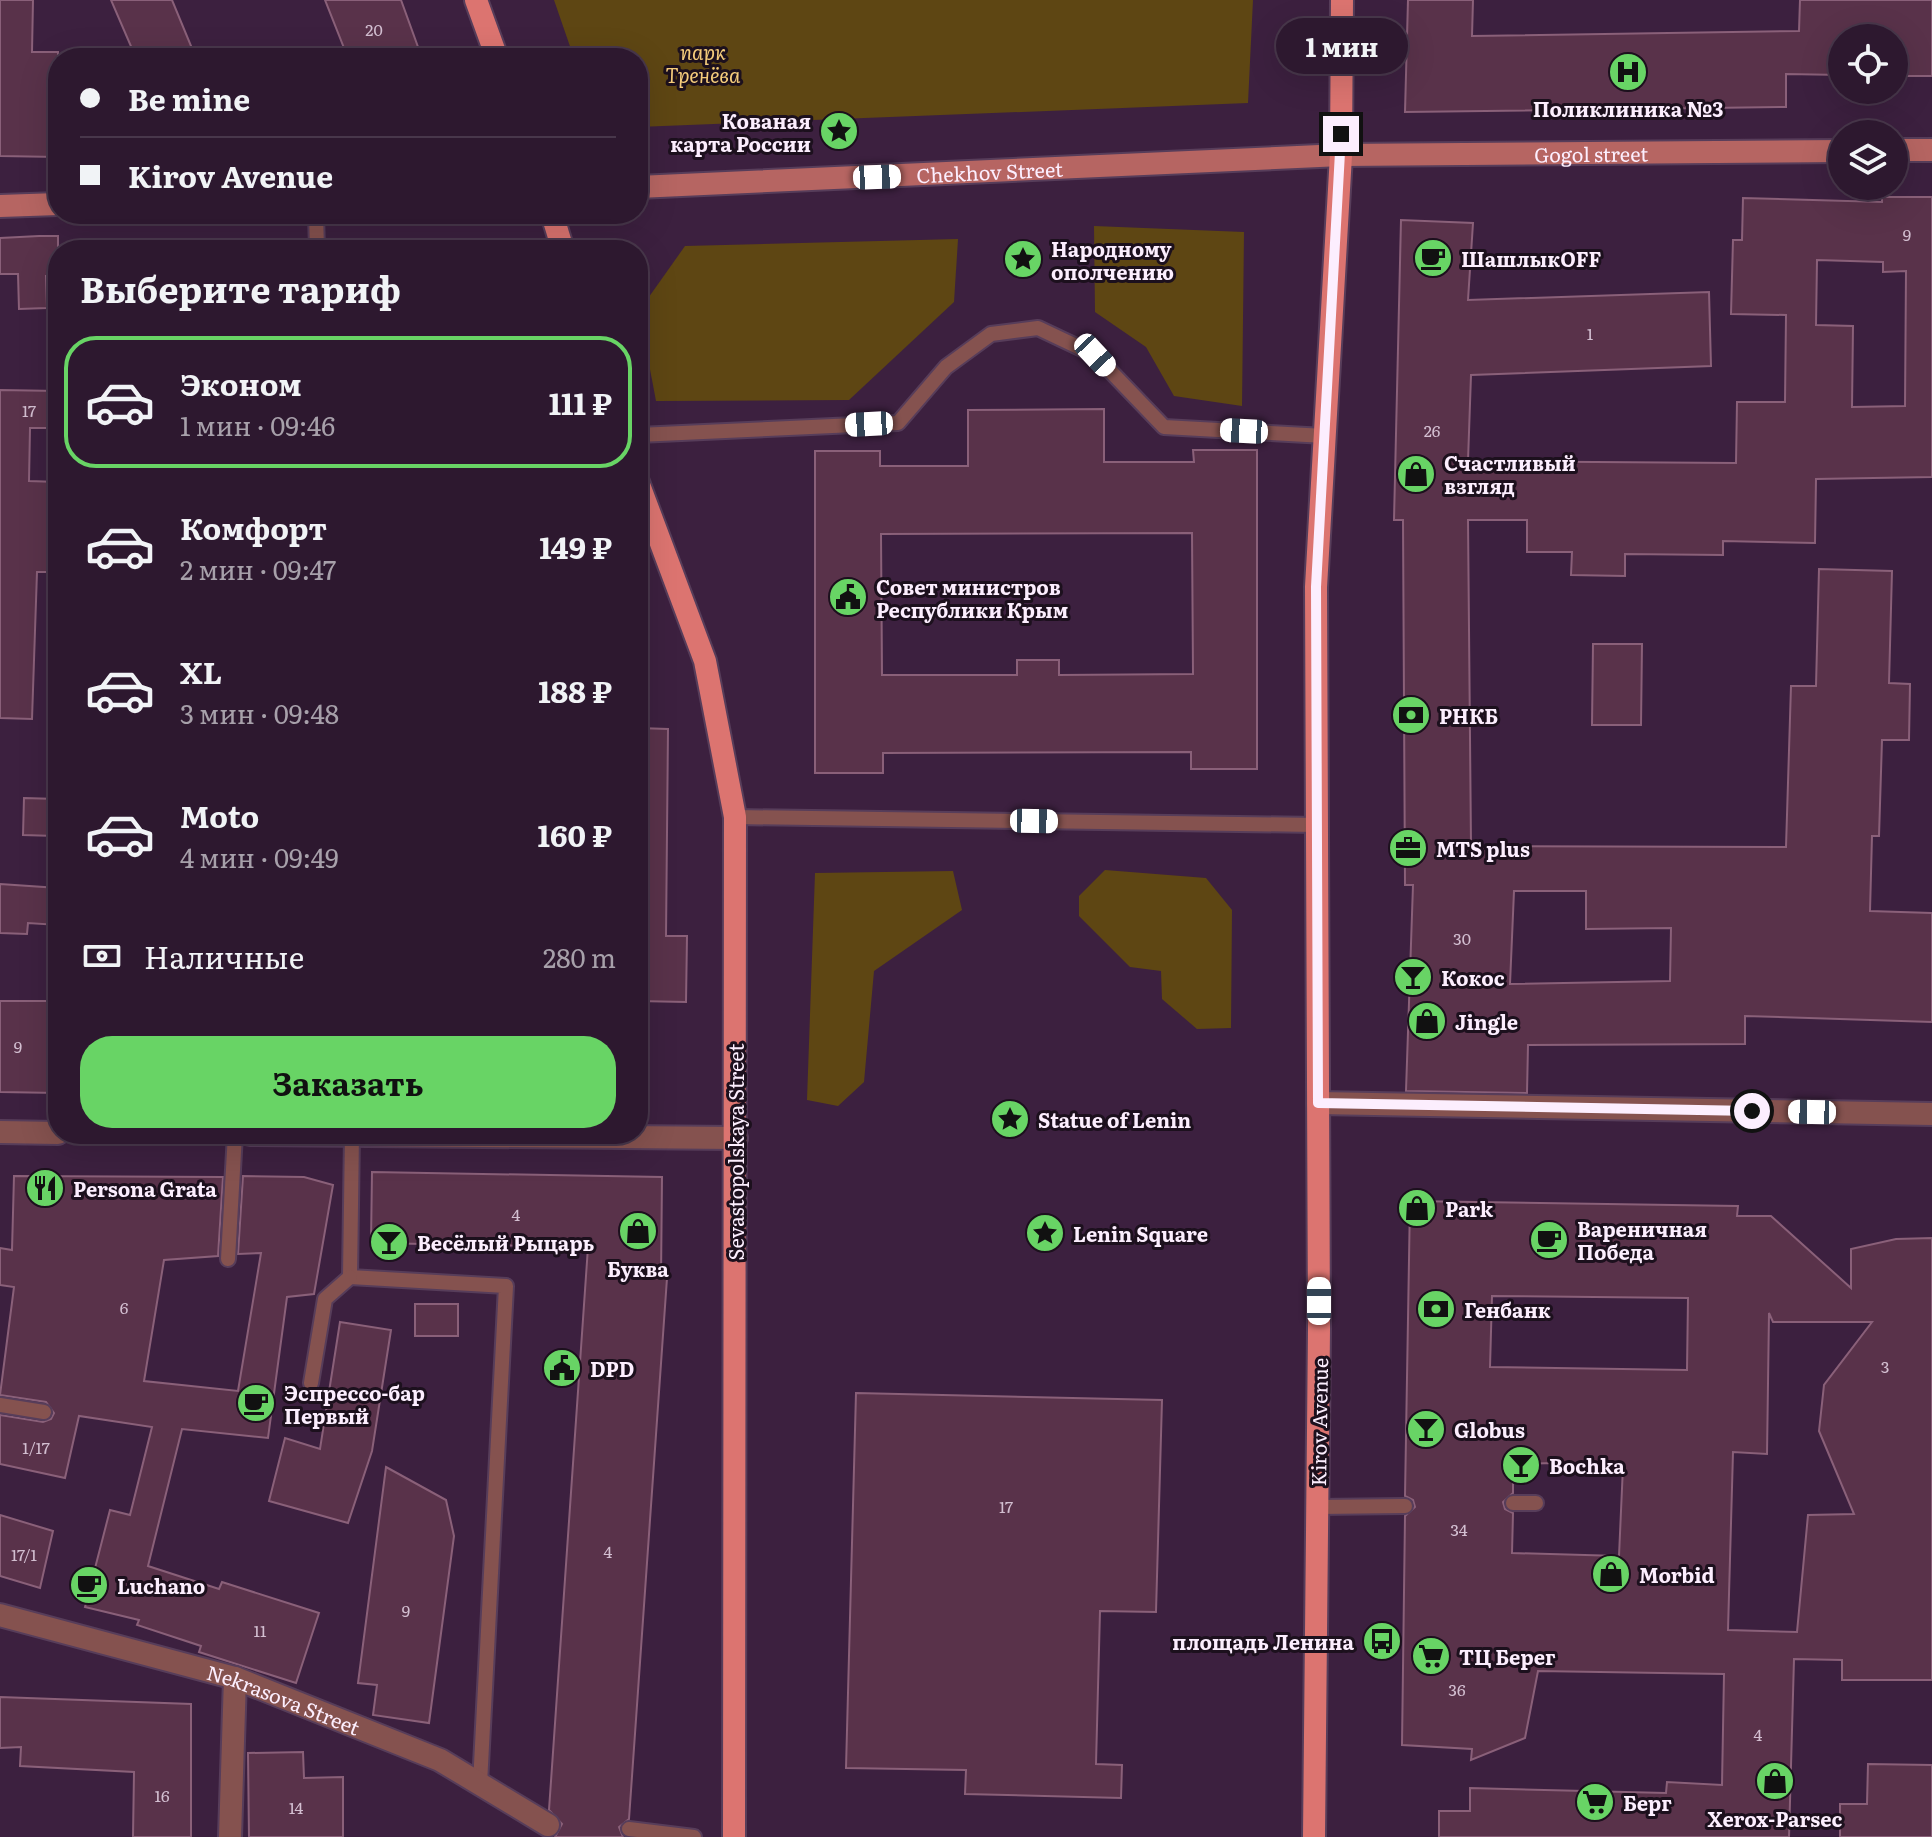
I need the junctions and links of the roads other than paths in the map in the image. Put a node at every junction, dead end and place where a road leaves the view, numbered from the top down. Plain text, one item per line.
1 (476, 0) edge
2 (1342, 0) edge
3 (493, 48) edge
4 (1908, 150) edge
5 (1932, 150) edge
6 (1828, 151) edge
7 (1341, 155) junction
8 (648, 187) edge
9 (48, 204) edge
10 (0, 206) edge
11 (648, 435) edge
12 (1325, 436) junction
13 (648, 509) edge
14 (735, 817) junction
15 (1317, 825) junction
16 (1318, 1103) junction
17 (1932, 1114) edge
18 (0, 1132) edge
19 (48, 1133) edge
20 (648, 1137) edge
21 (736, 1138) junction
22 (234, 1144) edge
23 (352, 1144) edge
24 (228, 1259) dead end
25 (350, 1277) junction
26 (311, 1383) dead end
27 (0, 1405) edge
28 (44, 1412) dead end
29 (1513, 1503) dead end
30 (1536, 1503) dead end
31 (1405, 1506) dead end
32 (1317, 1507) junction
33 (0, 1615) edge
34 (235, 1678) junction
35 (480, 1784) junction
36 (548, 1825) dead end
37 (629, 1829) dead end
38 (230, 1837) edge
39 (694, 1837) edge
40 (734, 1837) edge
41 (1314, 1837) edge

1 - 3 main road
2 - 7 main road, Kirov Avenue
4 - 5 main road
6 - 7 main road, Gogol street
7 - 8 main road, Chekhov Street
7 - 12 main road, Kirov Avenue
9 - 10 main road
11 - 12 lane
12 - 15 main road, Kirov Avenue
13 - 14 main road, Sevastopolskaya Street
14 - 15 lane
14 - 21 main road, Sevastopolskaya Street
15 - 16 main road, Kirov Avenue
16 - 17 street
16 - 32 main road, Kirov Avenue
18 - 19 street
20 - 21 street
21 - 40 main road, Sevastopolskaya Street
22 - 24 lane
23 - 25 lane
25 - 26 lane
25 - 35 lane
27 - 28 lane
29 - 30 lane
31 - 32 lane
32 - 41 main road, Kirov Avenue
33 - 34 street, Nekrasova Street
34 - 35 street, Nekrasova Street
34 - 38 street
35 - 36 street, Nekrasova Street
37 - 39 lane

